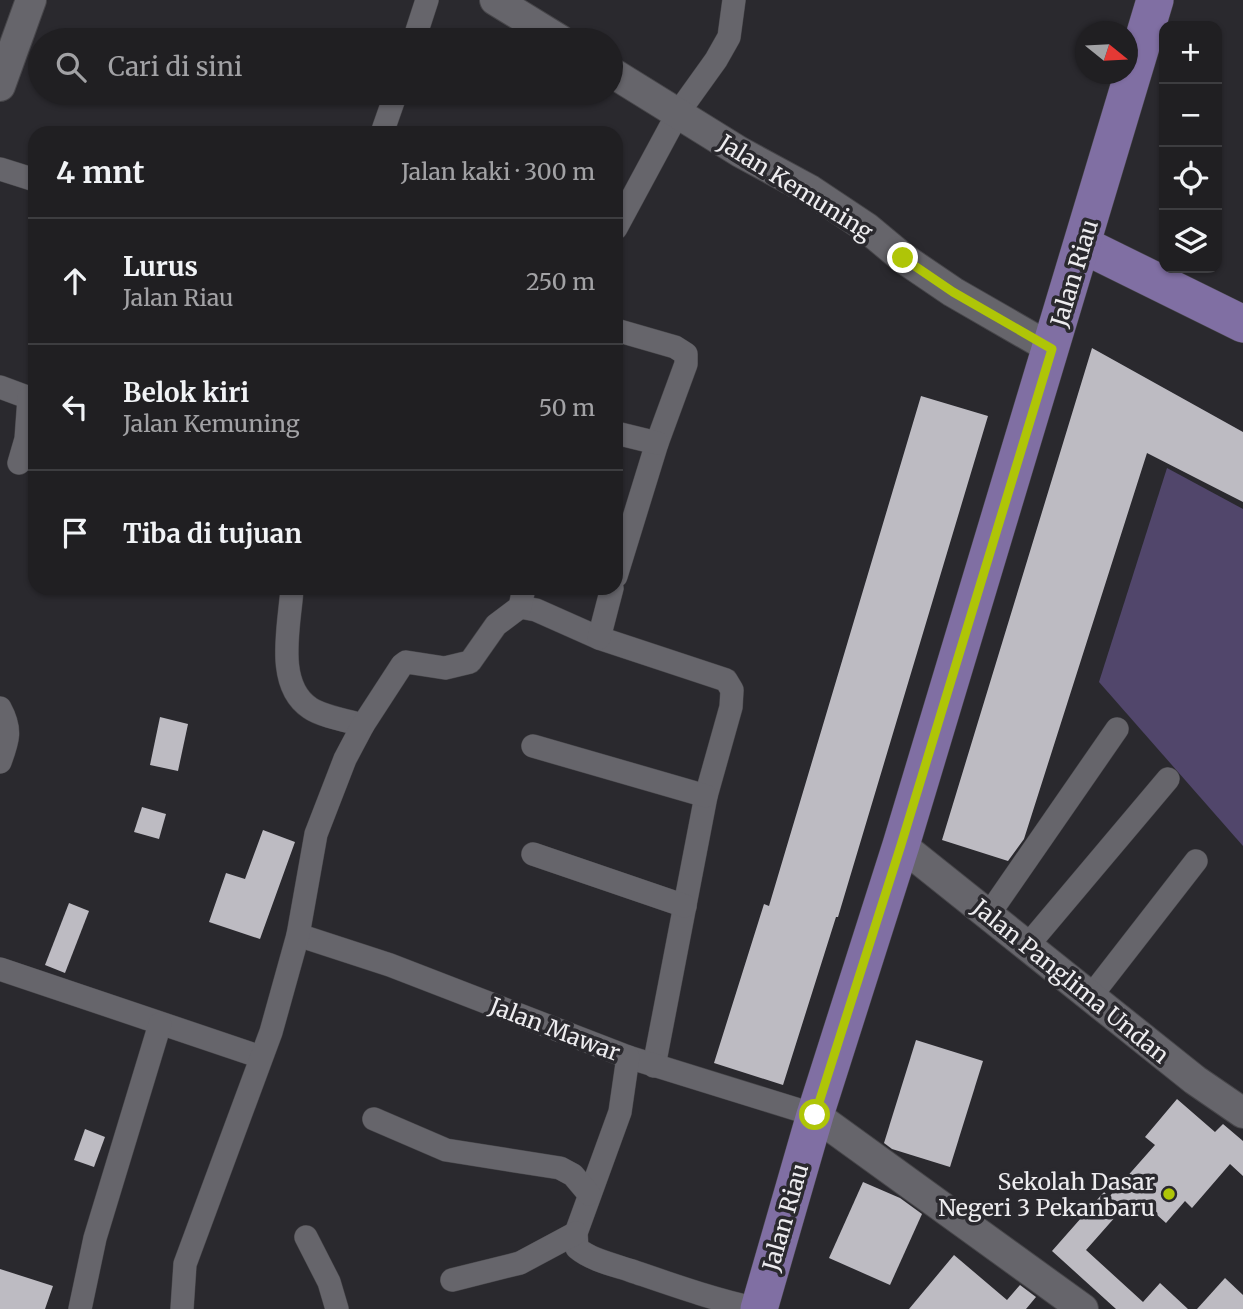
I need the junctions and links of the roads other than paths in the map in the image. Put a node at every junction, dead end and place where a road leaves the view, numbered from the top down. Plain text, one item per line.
1 (31, 0) edge
2 (427, 0) edge
3 (495, 0) edge
4 (734, 0) edge
5 (1155, 0) edge
6 (418, 28) edge
7 (540, 28) edge
8 (623, 79) edge
9 (0, 86) edge
10 (392, 105) edge
11 (678, 113) junction
12 (384, 126) edge
13 (0, 169) edge
14 (28, 178) edge
15 (623, 215) edge
16 (1083, 245) junction
17 (1243, 324) edge
18 (623, 332) edge
19 (1052, 349) junction
20 (0, 387) edge
21 (28, 398) edge
22 (28, 426) edge
23 (623, 435) edge
24 (657, 443) junction
25 (19, 463) dead end
26 (623, 553) edge
27 (292, 595) edge
28 (610, 595) edge
29 (522, 598) edge
30 (599, 638) junction
31 (0, 708) edge
32 (363, 725) junction
33 (1118, 729) dead end
34 (533, 746) dead end
35 (0, 762) edge
36 (1168, 779) dead end
37 (706, 796) junction
38 (901, 845) junction
39 (533, 854) dead end
40 (1196, 861) dead end
41 (685, 906) junction
42 (989, 914) junction
43 (298, 935) junction
44 (1028, 946) junction
45 (0, 969) edge
46 (1091, 996) junction
47 (160, 1024) junction
48 (261, 1057) junction
49 (628, 1057) junction
50 (654, 1066) junction
51 (1243, 1113) edge
52 (815, 1115) junction
53 (374, 1119) dead end
54 (589, 1194) junction
55 (576, 1233) junction
56 (306, 1237) dead end
57 (452, 1280) dead end
58 (80, 1309) edge
59 (182, 1309) edge
60 (337, 1309) edge
61 (758, 1309) edge
62 (1083, 1309) edge

1 - 9 street
2 - 6 street
3 - 7 street
4 - 11 street
5 - 16 main road, Jalan Riau
8 - 11 street, Jalan Kemuning
10 - 12 street
11 - 15 street
11 - 19 street, Jalan Kemuning
13 - 14 street
16 - 17 main road
16 - 19 main road, Jalan Riau
18 - 24 street
19 - 38 main road, Jalan Riau
20 - 21 street
22 - 25 street
23 - 24 street
24 - 26 street
27 - 32 street
28 - 30 street
29 - 30 street
29 - 32 street
30 - 37 street
31 - 35 street
32 - 43 street
33 - 42 street
34 - 37 street
36 - 44 street
37 - 41 street
38 - 42 street, Jalan Panglima Undan
38 - 52 main road, Jalan Riau
39 - 41 street
40 - 46 street
41 - 50 street
42 - 44 street, Jalan Panglima Undan
43 - 48 street
43 - 49 street, Jalan Mawar
44 - 46 street, Jalan Panglima Undan
45 - 47 street
46 - 51 street, Jalan Panglima Undan
47 - 48 street
47 - 58 street
48 - 59 street
49 - 50 street, Jalan Mawar
49 - 54 street
50 - 52 street, Jalan Mawar
52 - 61 main road, Jalan Riau
52 - 62 street
53 - 54 street
54 - 55 street
55 - 57 street
55 - 61 street
56 - 60 street

